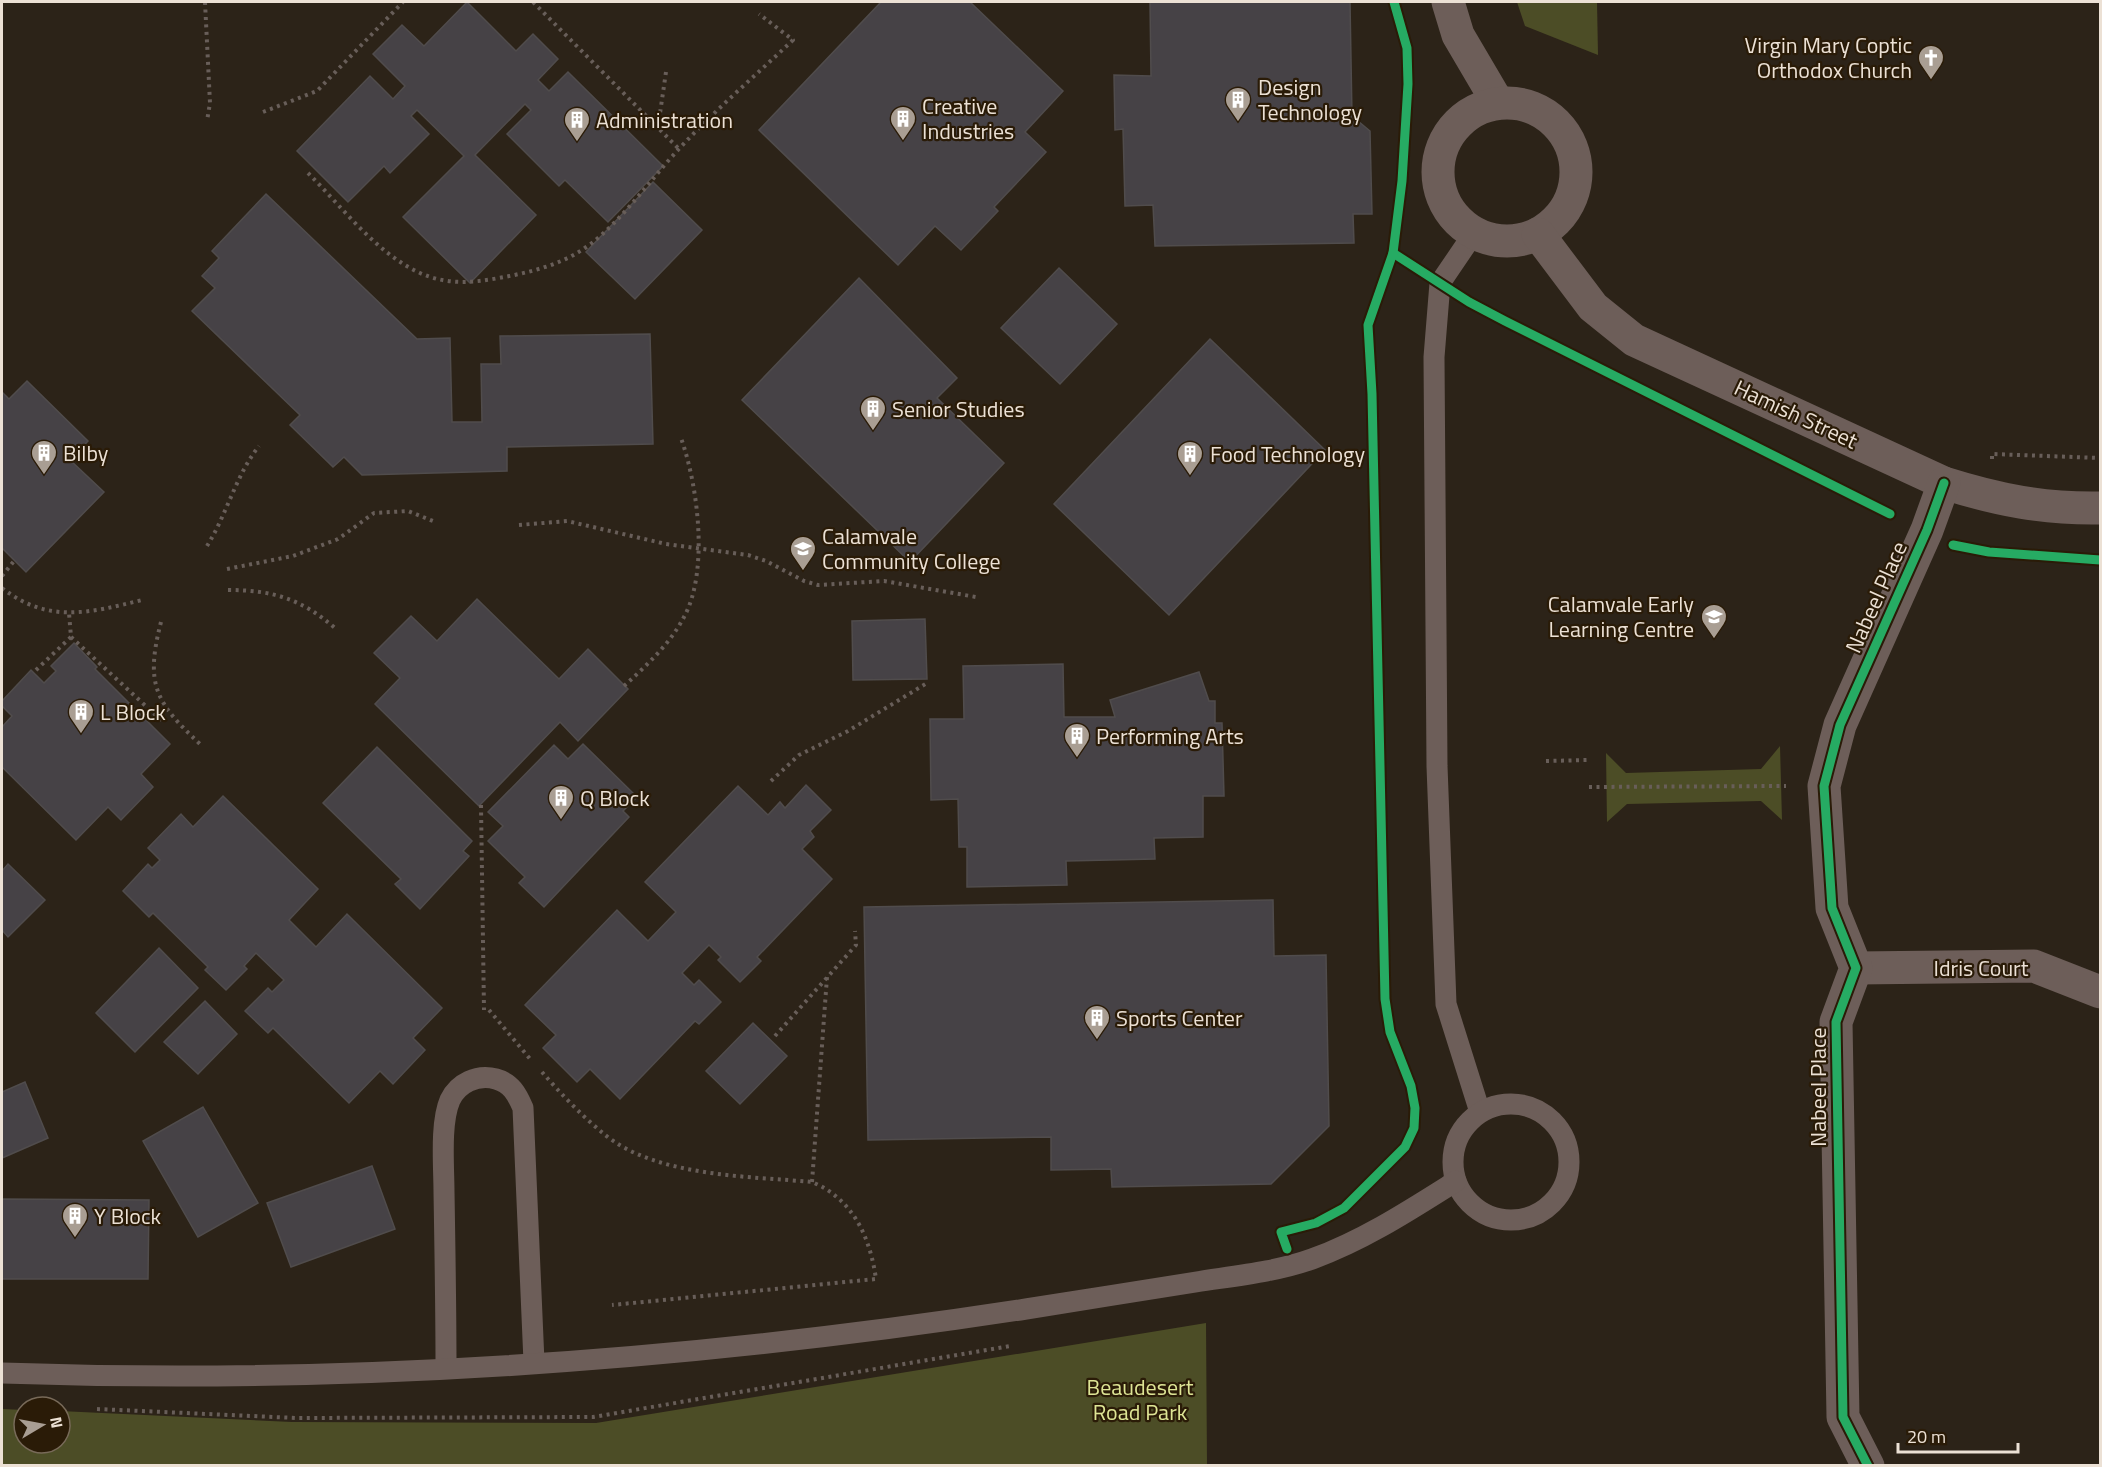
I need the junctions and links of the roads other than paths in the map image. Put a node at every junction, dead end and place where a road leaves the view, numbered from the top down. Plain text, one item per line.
1 (1448, 2) edge
2 (1498, 103) junction
3 (1474, 233) junction
4 (1538, 234) junction
5 (1944, 483) junction
6 (2100, 508) edge
7 (1856, 968) junction
8 (2100, 992) edge
9 (1480, 1112) junction
10 (1456, 1180) junction
11 (534, 1362) junction
12 (446, 1367) junction
13 (2, 1373) edge
14 (1868, 1466) edge

1 - 2 street
2 - 3 street
2 - 4 street
3 - 4 street
3 - 9 lane
4 - 5 street, Hamish Street
5 - 6 street, Hamish Street
5 - 7 street, Nabeel Place
7 - 8 street, Idris Court
7 - 14 street, Nabeel Place
9 - 10 lane
9 - 10 lane
10 - 11 lane
11 - 12 lane
11 - 12 lane
12 - 13 lane

